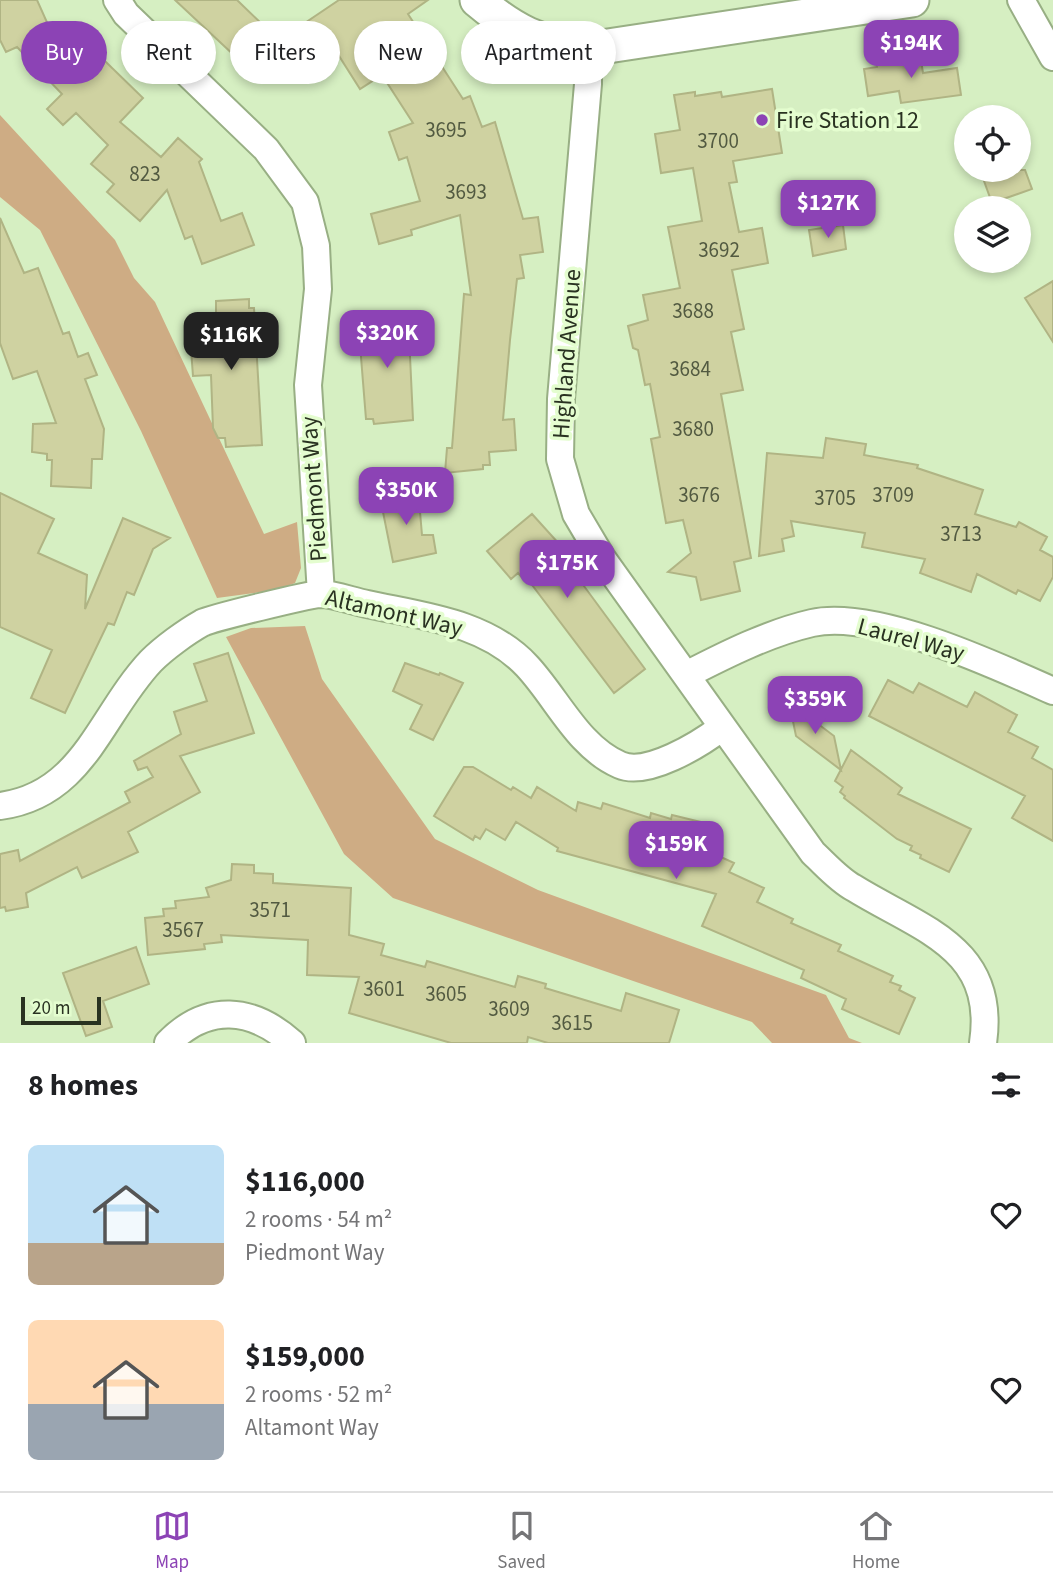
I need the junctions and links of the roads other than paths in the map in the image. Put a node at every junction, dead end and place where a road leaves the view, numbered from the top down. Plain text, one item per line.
1 (117, 0) edge
2 (477, 0) edge
3 (912, 0) edge
4 (1021, 0) edge
5 (501, 21) edge
6 (616, 45) edge
7 (1053, 57) edge
8 (588, 84) edge
9 (321, 594) junction
10 (688, 674) junction
11 (1053, 691) edge
12 (721, 728) junction
13 (0, 806) edge
14 (168, 1043) edge
15 (292, 1043) edge
16 (983, 1043) edge

1 - 9 street, Piedmont Way
2 - 5 street
3 - 6 street
4 - 7 street
8 - 10 street, Highland Avenue
9 - 12 street, Altamont Way
9 - 13 street, Altamont Way
10 - 11 street, Laurel Way
10 - 12 street, Highland Avenue
12 - 16 street, Highland Avenue
14 - 15 street

